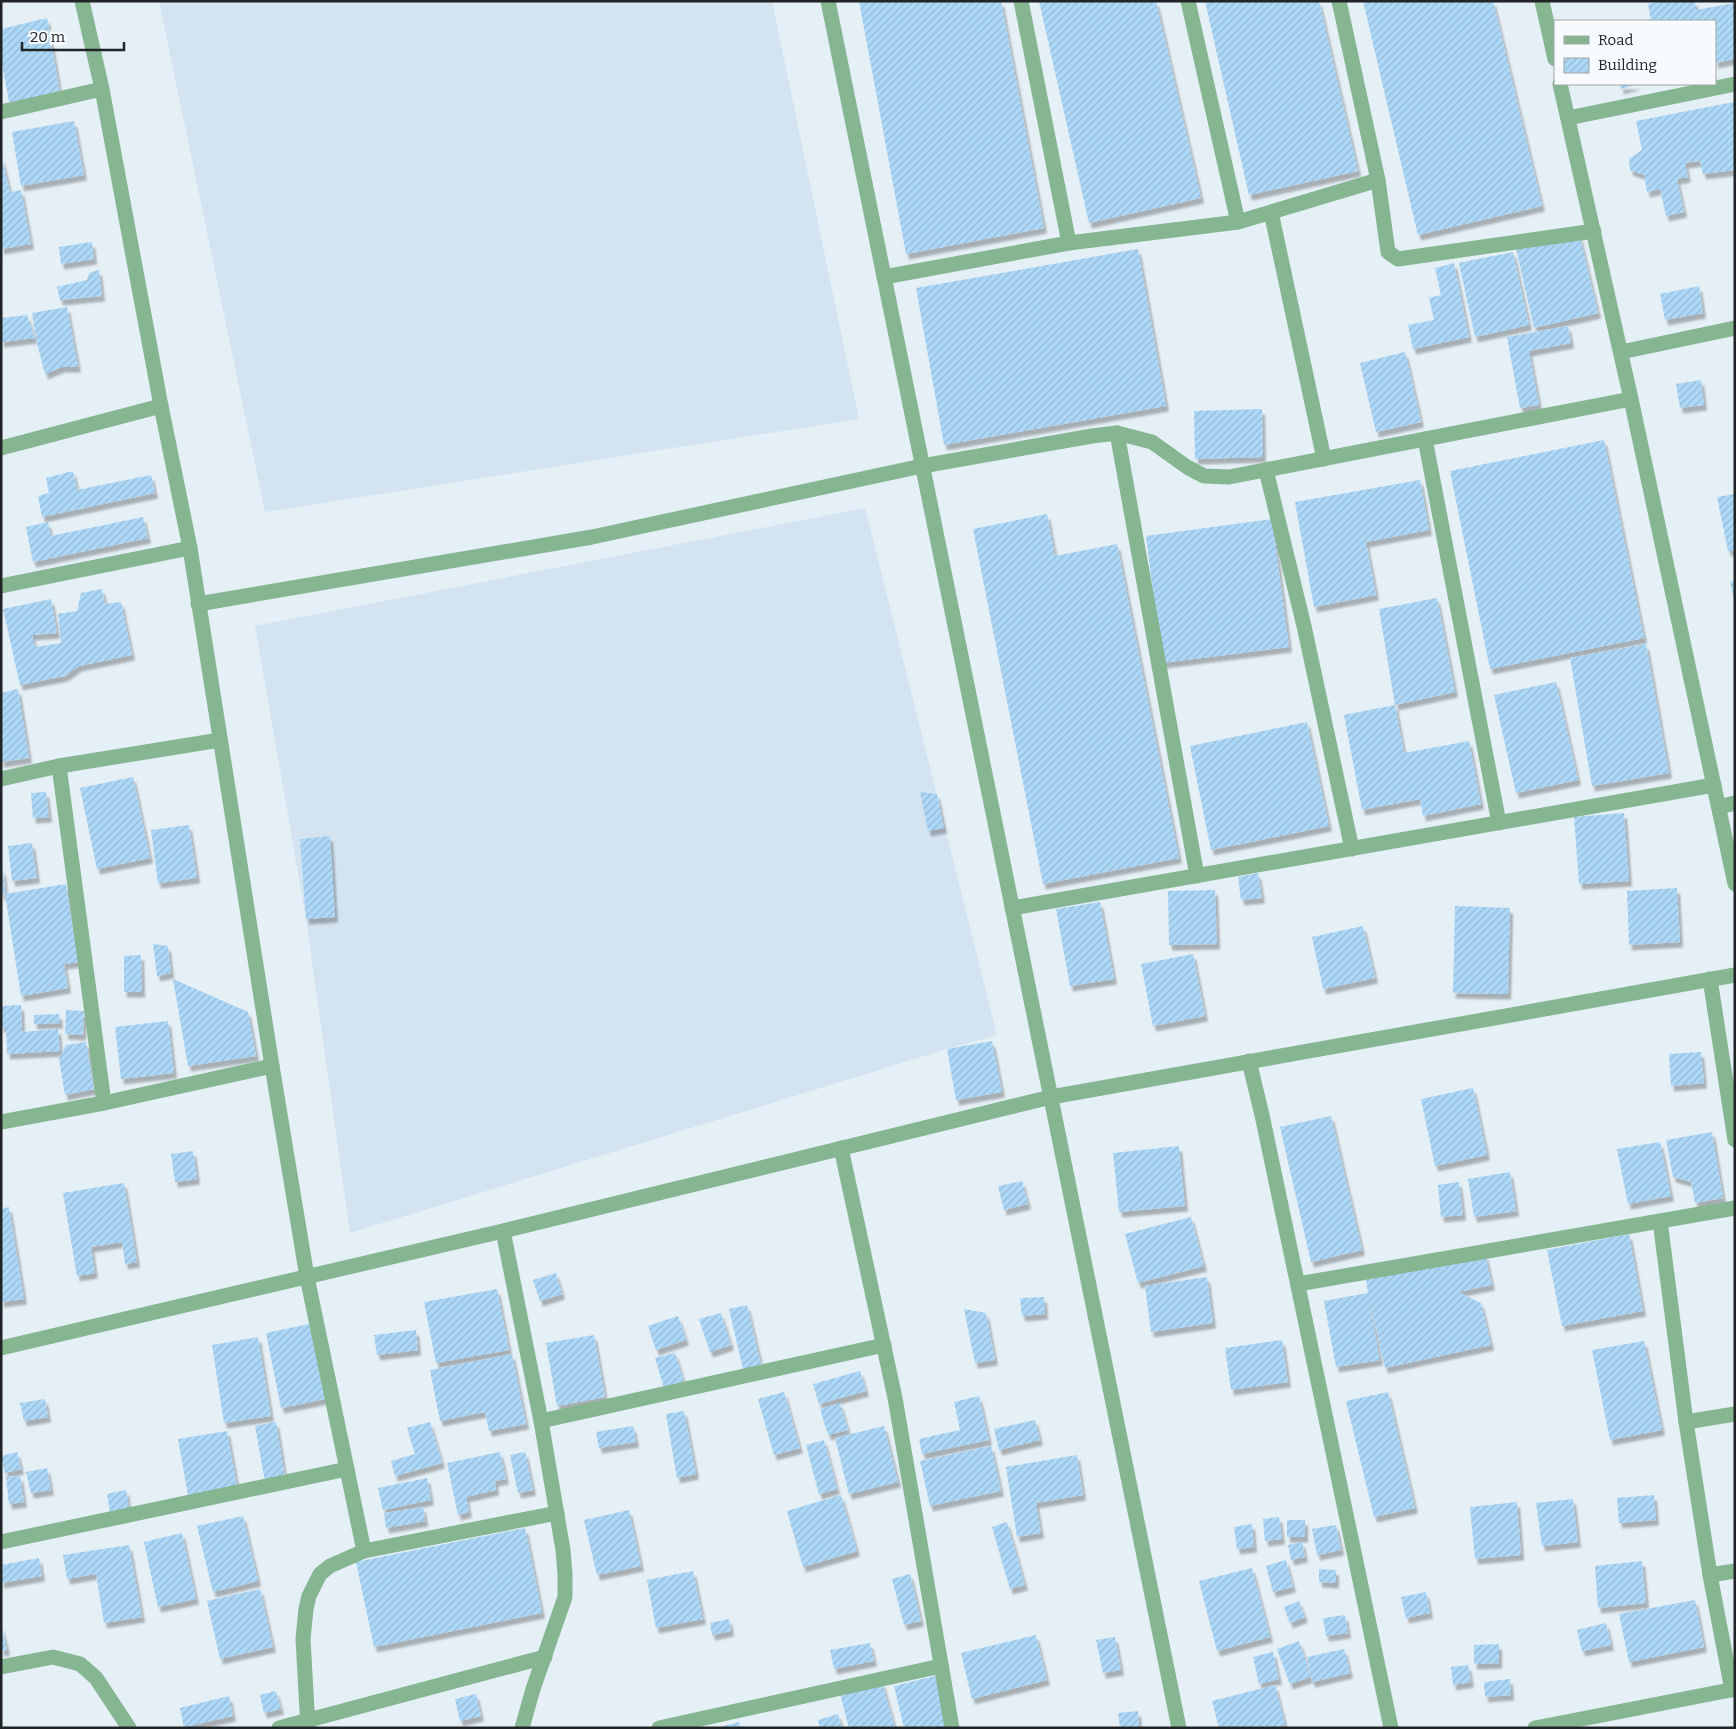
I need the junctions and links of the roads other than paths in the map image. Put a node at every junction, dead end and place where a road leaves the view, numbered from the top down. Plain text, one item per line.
1 (82, 1) edge
2 (828, 1) edge
3 (1022, 1) edge
4 (1188, 1) edge
5 (1339, 1) edge
6 (1542, 1) edge
7 (1554, 55) edge
8 (1735, 84) edge
9 (1560, 85) edge
10 (102, 89) junction
11 (1, 112) edge
12 (1568, 118) junction
13 (1378, 180) junction
14 (1271, 212) junction
15 (1238, 222) junction
16 (1594, 231) junction
17 (1069, 243) junction
18 (884, 277) junction
19 (1735, 328) edge
20 (1621, 352) junction
21 (1631, 399) junction
22 (160, 406) junction
23 (1118, 433) junction
24 (1425, 439) junction
25 (1, 448) edge
26 (1324, 459) junction
27 (922, 466) junction
28 (1266, 470) junction
29 (190, 548) junction
30 (1, 586) edge
31 (198, 604) junction
32 (220, 740) junction
33 (59, 766) junction
34 (1, 779) edge
35 (1714, 785) junction
36 (1735, 803) edge
37 (1719, 807) junction
38 (1499, 823) junction
39 (1352, 849) junction
40 (1197, 876) junction
41 (1735, 884) edge
42 (1012, 908) junction
43 (1735, 975) edge
44 (1710, 979) junction
45 (1248, 1061) junction
46 (272, 1066) junction
47 (1051, 1097) junction
48 (104, 1103) junction
49 (1, 1122) edge
50 (1735, 1140) edge
51 (841, 1148) junction
52 (1735, 1208) edge
53 (1660, 1221) junction
54 (503, 1231) junction
55 (307, 1277) junction
56 (1298, 1284) junction
57 (884, 1345) junction
58 (1, 1348) edge
59 (1735, 1414) edge
60 (541, 1421) junction
61 (1686, 1422) junction
62 (347, 1469) junction
63 (557, 1513) junction
64 (1, 1542) edge
65 (364, 1551) junction
66 (1735, 1572) edge
67 (1710, 1575) junction
68 (544, 1657) junction
69 (941, 1666) junction
70 (1, 1667) edge
71 (1733, 1689) edge
72 (308, 1724) edge
73 (129, 1728) edge
74 (279, 1728) edge
75 (522, 1728) edge
76 (658, 1728) edge
77 (952, 1728) edge
78 (1179, 1728) edge
79 (1391, 1728) edge
80 (1535, 1728) edge

1 - 10 street
2 - 18 street
3 - 17 street
4 - 15 street
5 - 13 street
6 - 7 street
8 - 12 street
9 - 12 street
10 - 11 street
10 - 22 street
12 - 16 street
13 - 14 street
13 - 16 street
14 - 15 street
14 - 26 street
15 - 17 street
16 - 20 street
17 - 18 street
18 - 27 street
19 - 20 street
20 - 21 street
21 - 24 street
21 - 35 street
22 - 25 street
22 - 29 street
23 - 27 street
23 - 28 street
23 - 40 street
24 - 26 street
24 - 38 street
26 - 28 street
27 - 31 street
27 - 42 street
28 - 39 street
29 - 30 street
29 - 31 street
31 - 32 street
32 - 33 street
32 - 46 street
33 - 34 street
33 - 48 street
35 - 37 street
35 - 38 street
36 - 37 street
37 - 41 street
38 - 39 street
39 - 40 street
40 - 42 street
42 - 47 street
43 - 44 street
44 - 45 street
44 - 50 street
45 - 47 street
45 - 56 street
46 - 48 street
46 - 55 street
47 - 51 street
47 - 78 street
48 - 49 street
51 - 54 street
51 - 57 street
52 - 53 street
53 - 56 street
53 - 61 street
54 - 55 street
54 - 60 street
55 - 58 street
55 - 62 street
56 - 79 street
57 - 60 street
57 - 69 street
59 - 61 street
60 - 63 street
61 - 67 street
62 - 64 street
62 - 65 street
63 - 65 street
63 - 68 street
65 - 72 street
66 - 67 street
67 - 71 street
68 - 72 street
68 - 75 street
69 - 76 street
69 - 77 street
70 - 73 street
71 - 80 street
72 - 74 street

